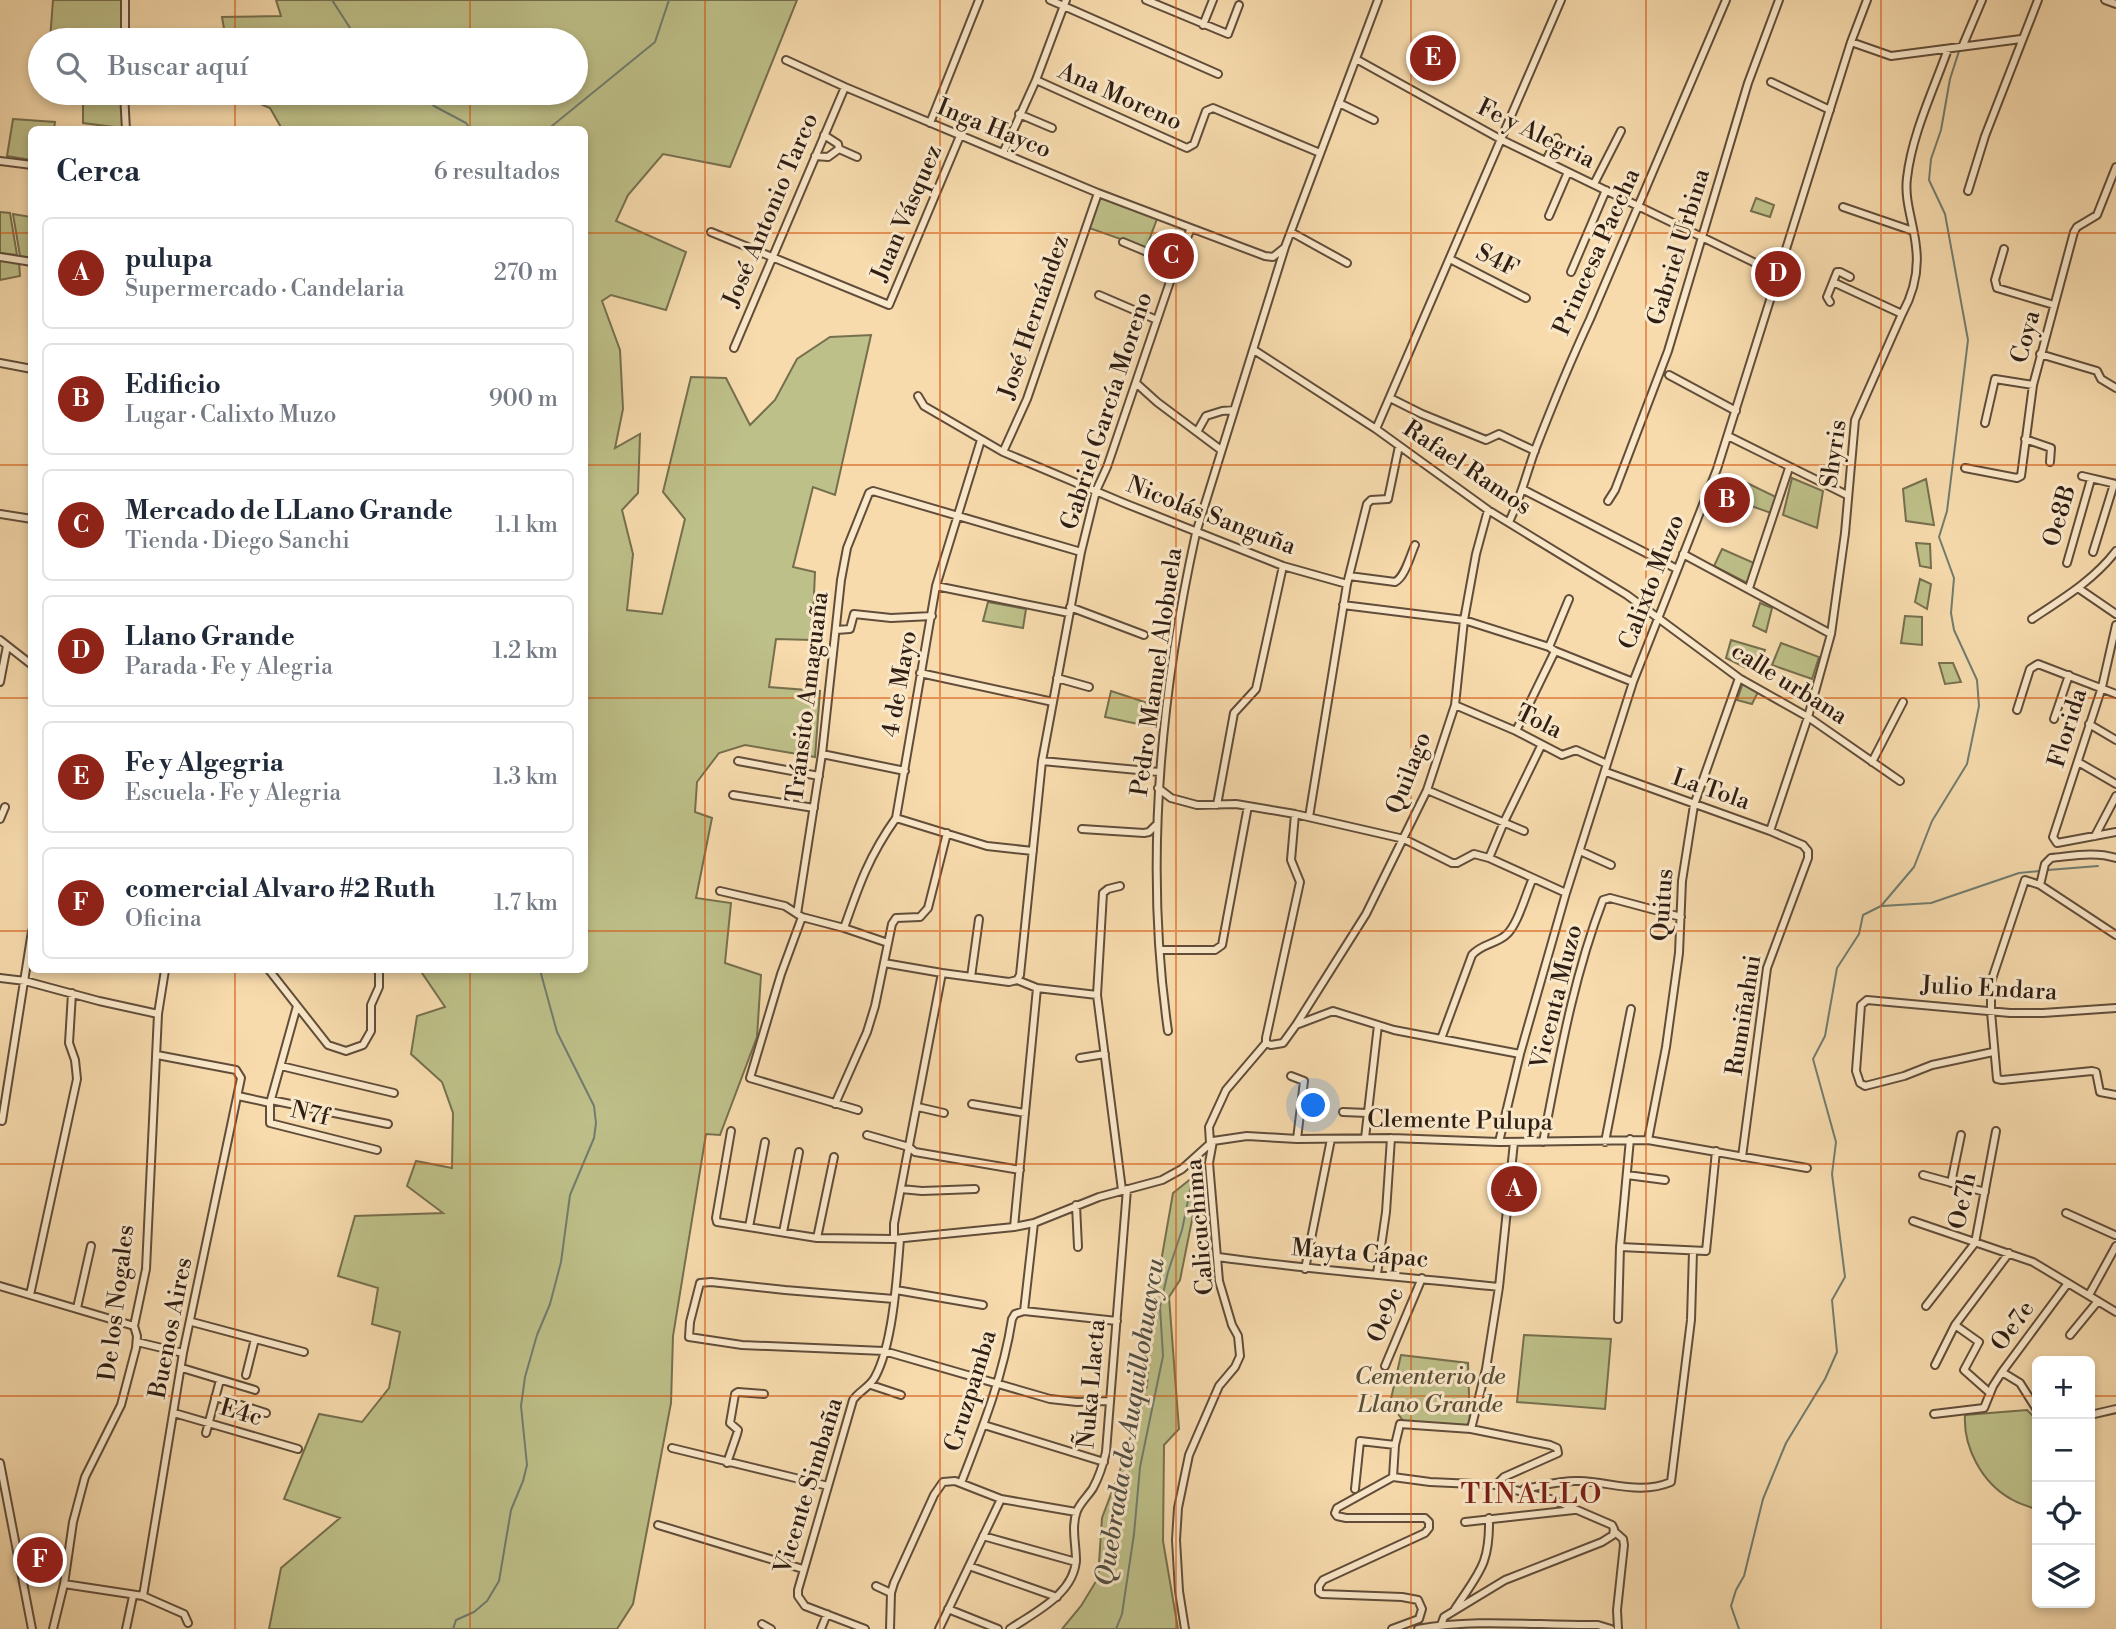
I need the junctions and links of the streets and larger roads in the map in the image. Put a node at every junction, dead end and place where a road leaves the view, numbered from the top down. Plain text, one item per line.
1 (125, 0) edge
2 (979, 0) edge
3 (1050, 0) edge
4 (1146, 0) edge
5 (1213, 0) edge
6 (1378, 0) edge
7 (1561, 0) edge
8 (1717, 0) edge
9 (1779, 0) edge
10 (1867, 0) edge
11 (1982, 0) edge
12 (2038, 0) edge
13 (2105, 0) edge
14 (1725, 2) edge
15 (1065, 3) edge
16 (2116, 4) edge
17 (1239, 5) dead end
18 (1203, 25) junction
19 (125, 28) edge
20 (2021, 39) junction
21 (1851, 42) junction
22 (1963, 45) junction
23 (1948, 50) junction
24 (1356, 59) junction
25 (786, 60) dead end
26 (1218, 74) dead end
27 (1036, 80) junction
28 (1771, 82) dead end
29 (845, 87) junction
30 (1339, 103) junction
31 (125, 105) edge
32 (1830, 110) junction
33 (1020, 114) junction
34 (1374, 120) dead end
35 (930, 123) junction
36 (126, 126) edge
37 (1052, 128) dead end
38 (1621, 131) dead end
39 (824, 135) junction
40 (960, 136) junction
41 (1557, 138) dead end
42 (1502, 141) junction
43 (839, 149) junction
44 (1003, 153) junction
45 (1320, 153) junction
46 (815, 156) junction
47 (857, 157) dead end
48 (0, 161) edge
49 (1546, 161) junction
50 (28, 164) edge
51 (2116, 167) edge
52 (1568, 172) junction
53 (1594, 184) junction
54 (1606, 190) junction
55 (1968, 191) dead end
56 (1098, 193) junction
57 (1639, 205) junction
58 (1843, 207) dead end
59 (1549, 216) dead end
60 (1191, 228) junction
61 (1913, 231) junction
62 (710, 232) dead end
63 (1291, 232) junction
64 (1703, 238) junction
65 (1123, 243) dead end
66 (1285, 247) junction
67 (2004, 249) dead end
68 (773, 256) junction
69 (0, 257) edge
70 (1450, 259) junction
71 (28, 261) edge
72 (1347, 262) dead end
73 (1176, 264) junction
74 (1571, 272) dead end
75 (1779, 274) junction
76 (1850, 277) dead end
77 (1833, 282) junction
78 (1099, 295) dead end
79 (1526, 298) dead end
80 (1830, 302) dead end
81 (2054, 305) junction
82 (1902, 314) junction
83 (1157, 320) junction
84 (734, 348) dead end
85 (1254, 350) junction
86 (2040, 354) junction
87 (0, 363) edge
88 (28, 368) edge
89 (1669, 375) dead end
90 (1136, 383) junction
91 (2034, 385) junction
92 (2116, 388) edge
93 (918, 396) dead end
94 (1390, 398) junction
95 (1234, 410) junction
96 (1736, 411) junction
97 (1985, 423) dead end
98 (1376, 429) junction
99 (1197, 432) junction
100 (1728, 436) junction
101 (2025, 439) junction
102 (981, 440) junction
103 (1399, 446) junction
104 (1221, 450) junction
105 (1003, 452) junction
106 (1535, 452) junction
107 (2050, 462) dead end
108 (1789, 468) junction
109 (1965, 468) dead end
110 (2082, 476) dead end
111 (2091, 479) junction
112 (2115, 484) edge
113 (1524, 490) junction
114 (1096, 491) junction
115 (1847, 495) junction
116 (1608, 501) dead end
117 (1488, 510) junction
118 (0, 514) edge
119 (959, 516) junction
120 (28, 518) edge
121 (1509, 522) junction
122 (1196, 533) junction
123 (1415, 545) dead end
124 (2116, 551) edge
125 (1081, 552) junction
126 (2093, 552) dead end
127 (1683, 554) junction
128 (2067, 563) dead end
129 (1283, 566) junction
130 (1677, 569) junction
131 (1349, 576) junction
132 (1347, 584) junction
133 (936, 586) junction
134 (2078, 588) junction
135 (1749, 589) junction
136 (1569, 599) dead end
137 (1343, 605) junction
138 (1070, 610) junction
139 (2116, 614) edge
140 (932, 616) junction
141 (1658, 619) junction
142 (2032, 619) dead end
143 (1464, 620) junction
144 (2116, 625) edge
145 (836, 631) junction
146 (1830, 634) junction
147 (1144, 635) dead end
148 (0, 640) edge
149 (7, 646) junction
150 (1552, 649) junction
151 (28, 662) edge
152 (920, 673) junction
153 (2069, 675) junction
154 (1057, 678) junction
155 (1739, 678) junction
156 (0, 682) edge
157 (1633, 682) junction
158 (1089, 687) dead end
159 (2102, 687) junction
160 (2116, 694) edge
161 (1053, 702) junction
162 (1903, 702) dead end
163 (1455, 705) junction
164 (2017, 710) dead end
165 (1808, 717) junction
166 (2054, 719) dead end
167 (2089, 724) junction
168 (1516, 731) junction
169 (2116, 740) edge
170 (1541, 746) junction
171 (822, 754) junction
172 (738, 761) dead end
173 (1042, 761) junction
174 (1872, 762) junction
175 (2078, 762) junction
176 (1607, 768) junction
177 (905, 771) junction
178 (1159, 772) junction
179 (819, 776) junction
180 (1900, 781) dead end
181 (2116, 784) edge
182 (1158, 788) junction
183 (1427, 790) junction
184 (733, 795) dead end
185 (2116, 796) edge
186 (1217, 805) junction
187 (1694, 805) junction
188 (1248, 806) junction
189 (5, 807) dead end
190 (814, 808) junction
191 (1295, 814) junction
192 (1309, 817) junction
193 (0, 818) edge
194 (896, 818) junction
195 (1504, 821) junction
196 (1157, 824) junction
197 (1083, 829) dead end
198 (1524, 831) dead end
199 (1770, 831) junction
200 (2116, 832) edge
201 (947, 833) junction
202 (2095, 836) junction
203 (1404, 839) junction
204 (1803, 845) joint
205 (1033, 851) junction
206 (1580, 851) junction
207 (1489, 858) junction
208 (2116, 858) edge
209 (1611, 864) dead end
210 (1532, 878) junction
211 (2040, 885) junction
212 (1120, 886) dead end
213 (720, 891) dead end
214 (1566, 892) junction
215 (799, 916) junction
216 (1681, 917) junction
217 (979, 919) dead end
218 (844, 928) junction
219 (2116, 934) edge
220 (888, 943) junction
221 (1160, 950) junction
222 (28, 960) edge
223 (884, 963) junction
224 (165, 973) edge
225 (271, 973) edge
226 (379, 973) edge
227 (942, 974) junction
228 (971, 977) junction
229 (0, 978) edge
230 (1017, 980) junction
231 (25, 981) junction
232 (1037, 988) junction
233 (72, 993) junction
234 (1097, 995) junction
235 (297, 1006) junction
236 (2116, 1008) edge
237 (1631, 1009) dead end
238 (1990, 1012) junction
239 (158, 1014) junction
240 (1296, 1025) junction
241 (1378, 1025) junction
242 (1168, 1031) dead end
243 (1441, 1039) junction
244 (1266, 1043) junction
245 (1993, 1052) junction
246 (1105, 1054) junction
247 (1520, 1054) junction
248 (157, 1055) junction
249 (1080, 1058) dead end
250 (281, 1066) junction
251 (1291, 1076) dead end
252 (394, 1093) dead end
253 (2116, 1095) edge
254 (238, 1096) junction
255 (270, 1102) junction
256 (835, 1104) junction
257 (972, 1104) dead end
258 (918, 1107) junction
259 (858, 1110) dead end
260 (1343, 1112) dead end
261 (944, 1113) dead end
262 (1025, 1113) junction
263 (1367, 1113) junction
264 (2, 1121) dead end
265 (388, 1124) dead end
266 (731, 1131) dead end
267 (1996, 1131) dead end
268 (867, 1135) dead end
269 (1961, 1135) dead end
270 (1365, 1138) junction
271 (1391, 1138) junction
272 (1297, 1139) junction
273 (1331, 1139) junction
274 (1630, 1139) junction
275 (1648, 1140) junction
276 (765, 1142) dead end
277 (1211, 1142) junction
278 (1499, 1142) junction
279 (1514, 1142) junction
280 (1544, 1142) junction
281 (1605, 1142) junction
282 (909, 1147) junction
283 (377, 1150) dead end
284 (1716, 1151) junction
285 (799, 1152) dead end
286 (834, 1157) dead end
287 (1742, 1157) junction
288 (1807, 1168) dead end
289 (1020, 1170) junction
290 (1627, 1175) junction
291 (1923, 1175) dead end
292 (1665, 1180) dead end
293 (1951, 1183) junction
294 (901, 1189) junction
295 (975, 1189) dead end
296 (1125, 1189) junction
297 (1985, 1192) junction
298 (1076, 1205) junction
299 (2066, 1213) dead end
300 (1913, 1221) dead end
301 (1034, 1223) junction
302 (749, 1227) junction
303 (1014, 1227) junction
304 (783, 1233) junction
305 (2116, 1235) edge
306 (817, 1238) junction
307 (897, 1239) junction
308 (1975, 1243) junction
309 (91, 1246) dead end
310 (2116, 1246) edge
311 (1078, 1247) dead end
312 (1620, 1247) junction
313 (1693, 1251) junction
314 (2009, 1253) junction
315 (1217, 1257) junction
316 (1305, 1269) junction
317 (1377, 1274) junction
318 (1422, 1278) junction
319 (2068, 1283) junction
320 (0, 1286) edge
321 (1499, 1287) junction
322 (896, 1290) junction
323 (30, 1295) junction
324 (2089, 1295) junction
325 (894, 1299) junction
326 (2098, 1301) junction
327 (983, 1305) dead end
328 (1926, 1306) dead end
329 (76, 1308) junction
330 (1024, 1311) junction
331 (2116, 1312) edge
332 (1618, 1319) dead end
333 (1117, 1321) junction
334 (192, 1322) junction
335 (1955, 1325) junction
336 (134, 1326) junction
337 (2070, 1335) dead end
338 (255, 1339) junction
339 (137, 1342) junction
340 (884, 1350) junction
341 (304, 1352) dead end
342 (184, 1353) junction
343 (1935, 1365) dead end
344 (1385, 1366) dead end
345 (182, 1367) junction
346 (2002, 1372) junction
347 (246, 1375) dead end
348 (220, 1380) junction
349 (998, 1384) junction
350 (871, 1385) junction
351 (255, 1390) dead end
352 (1990, 1393) junction
353 (764, 1394) dead end
354 (901, 1395) dead end
355 (215, 1397) junction
356 (1110, 1401) junction
357 (2032, 1402) edge
358 (2116, 1409) edge
359 (174, 1413) junction
360 (266, 1413) dead end
361 (1934, 1413) dead end
362 (2095, 1414) edge
363 (209, 1423) junction
364 (984, 1425) junction
365 (1471, 1429) junction
366 (206, 1433) dead end
367 (1395, 1445) junction
368 (298, 1448) dead end
369 (672, 1448) dead end
370 (1104, 1462) junction
371 (0, 1463) edge
372 (727, 1463) junction
373 (1394, 1477) junction
374 (961, 1483) junction
375 (1496, 1485) junction
376 (828, 1486) junction
377 (1355, 1489) dead end
378 (1522, 1490) junction
379 (1001, 1499) junction
380 (1576, 1510) junction
381 (1076, 1512) junction
382 (1489, 1518) junction
383 (1465, 1522) dead end
384 (658, 1525) dead end
385 (1615, 1532) junction
386 (983, 1536) junction
387 (1076, 1562) junction
388 (969, 1566) junction
389 (803, 1569) junction
390 (64, 1584) junction
391 (876, 1586) dead end
392 (891, 1592) junction
393 (133, 1596) junction
394 (143, 1596) junction
395 (1057, 1597) junction
396 (948, 1609) junction
397 (1454, 1611) junction
398 (827, 1614) junction
399 (188, 1623) dead end
400 (762, 1624) dead end
401 (1441, 1625) junction
402 (1461, 1627) edge
403 (1528, 1627) edge
404 (32, 1629) edge
405 (54, 1629) edge
406 (126, 1629) edge
407 (771, 1629) edge
408 (821, 1629) edge
409 (865, 1629) edge
410 (890, 1629) edge
411 (939, 1629) edge
412 (998, 1629) edge
413 (1010, 1629) edge
414 (1185, 1629) edge
415 (1392, 1629) edge
416 (1418, 1629) edge
417 (1611, 1629) edge
418 (1618, 1629) edge

1 - 19 street
2 - 35 street
3 - 15 street
4 - 18 street
5 - 18 street
6 - 24 street
7 - 42 street
8 - 14 street
9 - 64 street, Gabriel Urbina
10 - 21 street, Calixto Muzo
11 - 22 street
12 - 20 street
13 - 16 street
14 - 57 street, Princesa Paccha
15 - 26 street
15 - 27 street
17 - 18 street
20 - 22 street
20 - 55 street
21 - 23 street
21 - 32 street, Calixto Muzo
22 - 23 street
23 - 61 street, Shyris
24 - 30 street
24 - 42 street, Fe y Alegria
25 - 29 street, Inga Hayco
27 - 33 street
27 - 45 street, Ana Moreno
28 - 32 street
29 - 35 street, Inga Hayco
29 - 39 street, José Antonio Tarco
30 - 34 street
30 - 45 street
31 - 36 street
32 - 75 street, Calixto Muzo
33 - 37 street
33 - 44 street
35 - 40 street, Inga Hayco
38 - 53 street
39 - 43 street
39 - 46 street, José Antonio Tarco
40 - 44 street, Inga Hayco
40 - 68 street, Juan Vásquez
41 - 49 street
42 - 49 street, Fe y Alegria
42 - 70 street
43 - 46 street
43 - 47 street
44 - 56 street, Inga Hayco
45 - 63 street
46 - 68 street, José Antonio Tarco
48 - 50 street
49 - 52 street, Fe y Alegria
51 - 81 street, Coya
52 - 53 street, Fe y Alegria
52 - 59 street
53 - 54 street, Fe y Alegria
54 - 57 street, Fe y Alegria
54 - 74 street
56 - 60 street, Inga Hayco
56 - 105 street, José Hernández
57 - 64 street, Fe y Alegria
57 - 106 street, Princesa Paccha
58 - 61 street
60 - 66 street
60 - 73 street, Gabriel García Moreno
61 - 82 street, Shyris
62 - 68 street
63 - 66 street
63 - 72 street
64 - 75 street, Fe y Alegria
64 - 116 street, Gabriel Urbina
65 - 73 street
66 - 85 street, Pedro Manuel Alobuela
67 - 81 street
68 - 84 street, José Antonio Tarco
69 - 71 street
70 - 79 street, S4F
70 - 94 street
73 - 83 street, Gabriel García Moreno
75 - 96 street, Calixto Muzo
76 - 77 street
77 - 80 street
77 - 82 street
78 - 83 street
81 - 86 street, Coya
82 - 115 street, Shyris
83 - 90 street, Gabriel García Moreno
85 - 95 street, Pedro Manuel Alobuela
85 - 98 street, Rafael Ramos
86 - 91 street, Coya
86 - 92 street
87 - 88 street
89 - 96 street
90 - 99 street
90 - 114 street, Gabriel García Moreno
91 - 97 street
91 - 101 street, Coya
93 - 102 street, Nicolás Sanguña
94 - 98 street
94 - 106 street
95 - 99 street
95 - 104 street, Pedro Manuel Alobuela
96 - 100 street, Calixto Muzo
98 - 103 street, Rafael Ramos
99 - 104 street
100 - 108 street
100 - 127 street, Calixto Muzo
101 - 107 street
101 - 109 street, Coya
102 - 105 street, Nicolás Sanguña
102 - 119 street, 4 de Mayo
103 - 117 street, Rafael Ramos
103 - 131 street
104 - 122 street, Pedro Manuel Alobuela
105 - 114 street, Nicolás Sanguña
106 - 113 street, Princesa Paccha
108 - 115 street
108 - 135 street
110 - 111 street
111 - 112 street
111 - 128 street, Oe8B
112 - 126 street
113 - 121 street, Princesa Paccha
113 - 130 street
114 - 122 street, Nicolás Sanguña
114 - 125 street, Gabriel García Moreno
115 - 146 street, Shyris
117 - 121 street, Rafael Ramos
117 - 143 street, Quilago
118 - 120 street
119 - 125 street
119 - 133 street, 4 de Mayo
119 - 145 street, Tránsito Amaguaña
121 - 141 street, Rafael Ramos
122 - 129 street, Nicolás Sanguña
122 - 178 street, Pedro Manuel Alobuela
123 - 131 street
124 - 134 street
125 - 138 street, Gabriel García Moreno
127 - 130 street, Calixto Muzo
127 - 135 street
129 - 132 street, Nicolás Sanguña
129 - 186 street
130 - 141 street, Calixto Muzo
131 - 132 street
132 - 137 street
133 - 138 street
133 - 140 street, 4 de Mayo
134 - 139 street
134 - 142 street
135 - 146 street
136 - 150 street
137 - 143 street
137 - 192 street
138 - 147 street
138 - 154 street, Gabriel García Moreno
140 - 145 street
140 - 152 street, 4 de Mayo
141 - 155 street, calle urbana
141 - 157 street, Calixto Muzo
143 - 150 street
143 - 163 street, Quilago
144 - 159 street, Florida
145 - 171 street, Tránsito Amaguaña
146 - 165 street, Shyris
148 - 149 street
149 - 151 street
149 - 156 street
150 - 157 street
150 - 168 street
152 - 161 street
152 - 177 street, 4 de Mayo
153 - 159 street
153 - 164 street
153 - 166 street
154 - 158 street
154 - 161 street, Gabriel García Moreno
155 - 165 street, calle urbana
155 - 187 street, Quitus
157 - 176 street, Calixto Muzo
159 - 160 street
159 - 167 street, Florida
161 - 173 street, Gabriel García Moreno
162 - 174 street
163 - 168 street, Tola
163 - 183 street, Quilago
165 - 174 street, calle urbana
165 - 199 street, Shyris
167 - 169 street
167 - 175 street, Florida
168 - 170 street, Tola
170 - 176 street, Tola
170 - 195 street
171 - 177 street
171 - 179 street, Tránsito Amaguaña
172 - 179 street
173 - 178 street
173 - 205 street, Gabriel García Moreno
174 - 180 street, calle urbana
175 - 181 street
175 - 202 street, Florida
176 - 187 street, La Tola
176 - 206 street, Calixto Muzo
177 - 194 street, 4 de Mayo
178 - 182 street, Pedro Manuel Alobuela
179 - 190 street, Tránsito Amaguaña
182 - 186 street
182 - 196 street, Pedro Manuel Alobuela
183 - 195 street
183 - 203 street, Quilago
184 - 190 street
185 - 202 street
186 - 188 street
187 - 199 street, La Tola
187 - 216 street, Quitus
188 - 191 street
188 - 221 street
189 - 193 street
190 - 215 street, Tránsito Amaguaña
191 - 192 street
191 - 244 street
192 - 203 street
194 - 201 street
194 - 218 street, 4 de Mayo
195 - 198 street
195 - 207 street
196 - 197 street
196 - 221 street, Pedro Manuel Alobuela
199 - 204 street, La Tola
200 - 202 street
201 - 205 street
201 - 220 street
203 - 207 street
203 - 240 street, Quilago
204 - 287 street, Rumiñahui
205 - 230 street, Gabriel García Moreno
206 - 209 street
206 - 214 street, Calixto Muzo
207 - 210 street
208 - 211 street
210 - 214 street
210 - 243 street
211 - 219 street
211 - 238 street
212 - 234 street, Ñuka Llacta
213 - 215 street
214 - 247 street, Calixto Muzo
215 - 218 street
215 - 256 street, Tránsito Amaguaña
216 - 275 street, Quitus
216 - 280 street, Vicenta Muzo
217 - 228 street
218 - 220 street
220 - 223 street
221 - 242 street, Pedro Manuel Alobuela
222 - 231 street
223 - 227 street
223 - 256 street
224 - 239 street, De los Nogales
225 - 235 street
226 - 235 street
227 - 228 street
227 - 258 street
228 - 230 street
229 - 231 street
230 - 232 street
231 - 233 street
231 - 264 street
232 - 234 street
232 - 262 street
233 - 239 street
233 - 323 street
234 - 246 street, Ñuka Llacta
235 - 250 street, N7f
236 - 238 street, Julio Endara
237 - 281 street
238 - 245 street
238 - 245 street, Julio Endara
239 - 248 street, De los Nogales
240 - 241 street
240 - 244 street
241 - 243 street
241 - 263 street
243 - 247 street
244 - 277 street, Calicuchima
245 - 253 street
246 - 249 street
246 - 296 street, Ñuka Llacta
247 - 278 street, Calixto Muzo
248 - 254 street
248 - 336 street, De los Nogales
250 - 252 street
250 - 255 street, N7f
251 - 272 street
254 - 255 street
254 - 334 street, Buenos Aires
255 - 265 street
255 - 283 street, N7f
256 - 259 street
257 - 262 street
258 - 261 street
258 - 282 street
260 - 263 street
262 - 289 street
263 - 270 street
266 - 302 street
267 - 297 street, Oe7h
268 - 282 street
269 - 293 street
270 - 271 street, Clemente Pulupa
270 - 273 street, Clemente Pulupa
271 - 278 street, Clemente Pulupa
271 - 317 street
272 - 273 street, Clemente Pulupa
272 - 277 street, Clemente Pulupa
273 - 316 street
274 - 275 street, Clemente Pulupa
274 - 281 street, Clemente Pulupa
274 - 290 street
275 - 284 street, Clemente Pulupa
276 - 302 street
277 - 296 street
277 - 315 street, Calicuchima
278 - 279 street, Clemente Pulupa
279 - 280 street, Clemente Pulupa
279 - 321 street
280 - 281 street, Clemente Pulupa
282 - 289 street
282 - 294 street
284 - 287 street, Clemente Pulupa
284 - 313 street
285 - 304 street
286 - 306 street
287 - 288 street, Clemente Pulupa
289 - 303 street
290 - 292 street
290 - 312 street
291 - 293 street
293 - 297 street
294 - 295 street
294 - 307 street
296 - 298 street
296 - 333 street, Ñuka Llacta
297 - 308 street, Oe7h
298 - 301 street
298 - 311 street
299 - 305 street
300 - 308 street
301 - 303 street
301 - 330 street, Cruzpamba
302 - 304 street
303 - 307 street
304 - 306 street
306 - 307 street
307 - 322 street, Vicente Simbaña
308 - 314 street
308 - 328 street, Oe7h
309 - 329 street
310 - 324 street
312 - 313 street
312 - 332 street
313 - 378 street
314 - 319 street
314 - 335 street
315 - 316 street, Mayta Cápac
315 - 414 street, Calicuchima
316 - 317 street, Mayta Cápac
317 - 318 street, Mayta Cápac
318 - 321 street, Mayta Cápac
318 - 344 street, Oe9c
319 - 324 street
319 - 346 street, Oe7e
320 - 323 street
321 - 365 street
322 - 325 street, Vicente Simbaña
322 - 327 street
323 - 329 street
324 - 326 street
325 - 340 street, Vicente Simbaña
325 - 340 street
326 - 331 street
326 - 337 street
329 - 336 street
330 - 333 street
330 - 349 street, Cruzpamba
333 - 356 street, Ñuka Llacta
334 - 338 street
334 - 342 street, Buenos Aires
335 - 343 street
335 - 352 street
336 - 339 street, De los Nogales
338 - 341 street
338 - 347 street
339 - 342 street
339 - 390 street, De los Nogales
340 - 349 street
340 - 350 street, Vicente Simbaña
342 - 345 street, Buenos Aires
345 - 348 street
345 - 359 street, Buenos Aires
346 - 352 street, Oe7e
346 - 357 street
348 - 351 street
348 - 355 street
349 - 356 street
349 - 364 street, Cruzpamba
350 - 354 street
350 - 376 street, Vicente Simbaña
352 - 361 street
353 - 372 street
355 - 360 street
355 - 363 street
356 - 370 street, Ñuka Llacta
358 - 362 street
359 - 363 street, E4c
359 - 394 street, Buenos Aires
363 - 366 street
363 - 368 street, E4c
364 - 370 street
364 - 374 street, Cruzpamba
365 - 367 street
365 - 375 street
367 - 373 street
367 - 377 street
369 - 372 street
370 - 381 street, Ñuka Llacta
371 - 404 street
372 - 376 street
373 - 375 street
373 - 415 street
374 - 379 street
374 - 392 street, Cruzpamba
375 - 378 street
376 - 389 street, Vicente Simbaña
378 - 380 street
379 - 381 street
379 - 386 street
380 - 382 street
380 - 385 street
381 - 387 street
382 - 383 street
382 - 397 street
384 - 389 street
385 - 397 street
385 - 418 street
386 - 387 street
386 - 388 street
387 - 395 street
388 - 395 street
388 - 396 street
389 - 398 street, Vicente Simbaña
390 - 393 street
390 - 405 street, De los Nogales
391 - 392 street
392 - 410 street, Cruzpamba
393 - 394 street
393 - 406 street
394 - 399 street
395 - 413 street
396 - 411 street
396 - 412 street
397 - 401 street
398 - 408 street
398 - 409 street, Vicente Simbaña
400 - 407 street
401 - 402 street
401 - 416 street
402 - 403 street
403 - 417 street

